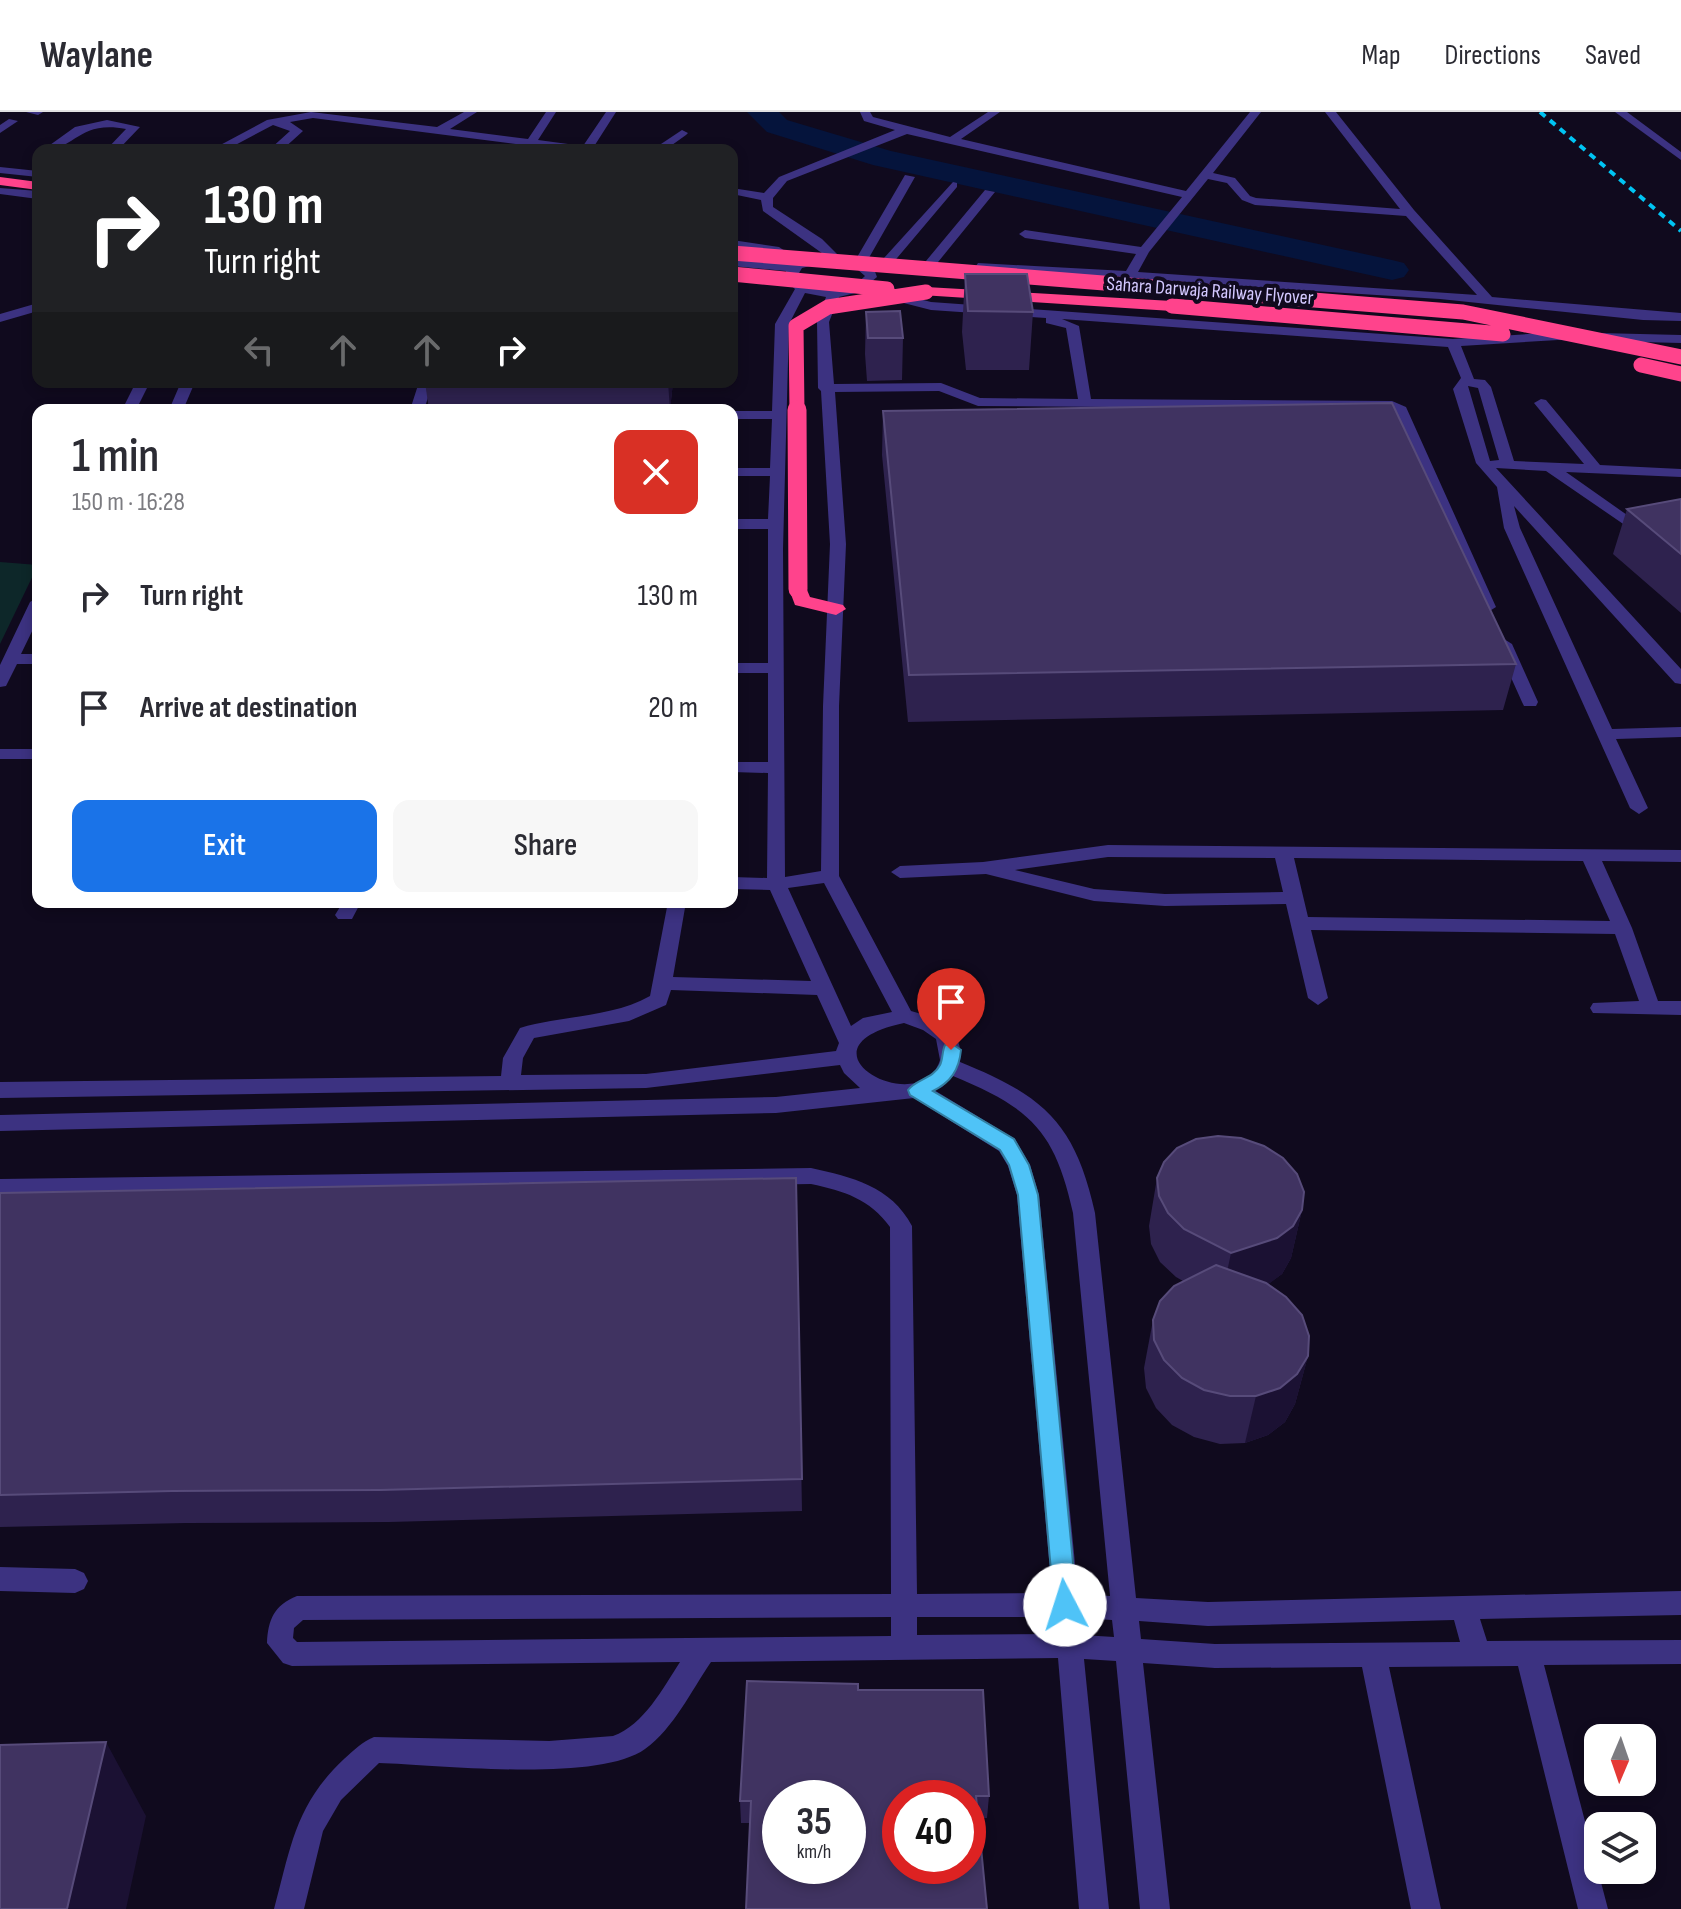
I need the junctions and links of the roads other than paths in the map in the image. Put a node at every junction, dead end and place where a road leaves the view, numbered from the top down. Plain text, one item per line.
1 (31, 112) edge
2 (38, 112) edge
3 (450, 112) edge
4 (551, 112) edge
5 (611, 112) edge
6 (865, 112) edge
7 (995, 112) edge
8 (1256, 112) edge
9 (1330, 112) edge
10 (1620, 112) edge
11 (470, 113) edge
12 (296, 117) junction
13 (13, 121) dead end
14 (271, 122) junction
15 (404, 126) junction
16 (0, 130) edge
17 (441, 130) junction
18 (906, 130) junction
19 (682, 133) dead end
20 (390, 136) dead end
21 (493, 137) junction
22 (954, 139) junction
23 (531, 142) junction
24 (57, 144) edge
25 (118, 144) edge
26 (214, 144) edge
27 (229, 144) edge
28 (282, 144) edge
29 (484, 144) edge
30 (545, 144) edge
31 (591, 144) edge
32 (666, 144) edge
33 (1681, 157) edge
34 (32, 163) edge
35 (0, 170) edge
36 (20, 172) junction
37 (32, 173) edge
38 (1206, 175) junction
39 (909, 177) dead end
40 (0, 183) edge
41 (953, 185) dead end
42 (32, 186) edge
43 (0, 191) edge
44 (738, 192) edge
45 (989, 192) dead end
46 (32, 194) edge
47 (1189, 195) junction
48 (767, 197) junction
49 (0, 198) edge
50 (32, 201) edge
51 (1410, 213) junction
52 (1025, 234) dead end
53 (738, 245) edge
54 (1144, 251) junction
55 (738, 253) edge
56 (835, 258) junction
57 (813, 260) junction
58 (888, 261) junction
59 (858, 262) junction
60 (738, 263) edge
61 (930, 264) junction
62 (793, 268) junction
63 (1131, 274) junction
64 (738, 278) edge
65 (738, 278) edge
66 (799, 286) junction
67 (859, 288) junction
68 (928, 299) junction
69 (831, 300) junction
70 (1489, 301) junction
71 (1530, 305) junction
72 (32, 309) edge
73 (1681, 317) edge
74 (0, 318) edge
75 (1513, 339) junction
76 (1681, 339) edge
77 (1453, 343) junction
78 (1681, 357) edge
79 (1681, 374) edge
80 (1469, 382) junction
81 (825, 388) junction
82 (1085, 402) junction
83 (1541, 403) dead end
84 (738, 415) edge
85 (779, 415) junction
86 (1483, 463) junction
87 (1508, 465) junction
88 (1550, 467) junction
89 (1596, 469) junction
90 (738, 472) edge
91 (777, 472) junction
92 (1681, 473) edge
93 (1503, 488) junction
94 (738, 524) edge
95 (776, 524) junction
96 (1632, 525) edge
97 (836, 609) junction
98 (32, 615) edge
99 (1492, 615) edge
100 (1498, 629) edge
101 (11, 659) junction
102 (32, 659) edge
103 (738, 668) edge
104 (775, 668) junction
105 (1681, 679) edge
106 (0, 682) edge
107 (1530, 702) dead end
108 (1681, 732) edge
109 (1606, 734) junction
110 (0, 754) edge
111 (32, 754) edge
112 (738, 767) edge
113 (776, 768) junction
114 (1639, 808) dead end
115 (1283, 852) junction
116 (1590, 856) junction
117 (1681, 856) edge
118 (983, 868) junction
119 (900, 872) dead end
120 (830, 876) junction
121 (738, 883) edge
122 (777, 884) junction
123 (1294, 898) junction
124 (676, 908) edge
125 (1300, 923) junction
126 (1622, 928) junction
127 (663, 983) junction
128 (823, 988) junction
129 (1318, 998) dead end
130 (1600, 1008) dead end
131 (1651, 1008) junction
132 (1681, 1008) edge
133 (904, 1016) junction
134 (846, 1049) junction
135 (950, 1066) junction
136 (510, 1083) junction
137 (0, 1090) edge
138 (905, 1091) junction
139 (0, 1123) edge
140 (0, 1187) edge
141 (0, 1579) edge
142 (75, 1581) dead end
143 (1681, 1603) edge
144 (902, 1605) junction
145 (1065, 1605) junction
146 (1124, 1607) junction
147 (1464, 1608) junction
148 (1070, 1646) junction
149 (904, 1648) junction
150 (704, 1650) junction
151 (1129, 1650) junction
152 (1681, 1652) edge
153 (1528, 1653) junction
154 (1477, 1654) junction
155 (1373, 1655) junction
156 (289, 1909) edge
157 (1094, 1909) edge
158 (1155, 1909) edge
159 (1426, 1909) edge
160 (1593, 1909) edge

1 - 2 street
3 - 11 street
4 - 23 street
5 - 31 street
6 - 18 street
7 - 22 street
8 - 38 street
9 - 51 street
10 - 33 street
11 - 17 street
12 - 14 street
12 - 15 street
12 - 26 street
13 - 16 street
14 - 27 street
14 - 28 street
15 - 17 street
15 - 20 street
17 - 21 street
18 - 22 street
18 - 48 street
19 - 32 street
21 - 23 street
21 - 29 street
22 - 47 street
23 - 30 street
24 - 25 street
34 - 36 street
35 - 36 street
36 - 37 street
38 - 47 street
38 - 51 street
39 - 59 street
40 - 42 highway
41 - 58 street
43 - 46 street
44 - 48 street
45 - 61 street
47 - 54 street
48 - 56 street
49 - 50 highway
51 - 70 street
52 - 54 street
53 - 57 street
54 - 63 street
55 - 78 highway, Sahara Darwaja Railway Flyover, bridge
56 - 57 street
56 - 59 street
57 - 62 street
58 - 59 street
58 - 61 street
59 - 67 street
60 - 62 street
61 - 63 street
62 - 66 street
63 - 70 street
64 - 66 street
65 - 68 highway, Sahara Darwaja Railway Flyover, bridge
66 - 69 street
66 - 85 street
67 - 68 street
67 - 69 street
68 - 69 highway, bridge
68 - 77 street
68 - 79 highway, Sahara Darwaja Railway Flyover, bridge
68 - 82 street
69 - 81 street
69 - 97 highway, bridge
70 - 71 street
71 - 73 street
71 - 75 street
72 - 74 street
75 - 76 street
75 - 77 street
77 - 80 street
80 - 86 street
80 - 87 street
81 - 82 street
81 - 97 street
82 - 99 street
83 - 89 street
84 - 85 street
85 - 91 street
86 - 87 street
86 - 93 street
87 - 88 street
88 - 89 street
88 - 96 street
89 - 92 street
90 - 91 street
91 - 95 street
93 - 105 street
93 - 109 street
94 - 95 street
95 - 104 street
97 - 120 street
98 - 101 street
100 - 107 street
101 - 102 street
101 - 106 street
103 - 104 street
104 - 113 street
108 - 109 street
109 - 114 street
110 - 111 street
112 - 113 street
113 - 122 street
115 - 116 street
115 - 118 street
115 - 123 street
116 - 117 street
116 - 126 street
118 - 119 street
118 - 123 street
120 - 122 street
120 - 133 street
121 - 122 street
122 - 128 street
123 - 125 street
124 - 127 street
125 - 126 street
125 - 129 street
126 - 131 street
127 - 128 street
127 - 136 street
128 - 134 street
130 - 131 street
131 - 132 street
133 - 134 street
133 - 135 street
134 - 136 street
134 - 138 street
135 - 138 street
135 - 146 street
136 - 137 street
138 - 139 street
138 - 145 street
140 - 144 street
141 - 142 street
143 - 147 street
144 - 145 street
144 - 149 street
144 - 150 street
145 - 146 street
145 - 148 street
146 - 147 street
146 - 151 street
147 - 154 street
148 - 149 street
148 - 151 street
148 - 157 street
149 - 150 street
150 - 156 street
151 - 155 street
151 - 158 street
152 - 153 street
153 - 154 street
153 - 160 street
154 - 155 street
155 - 159 street

